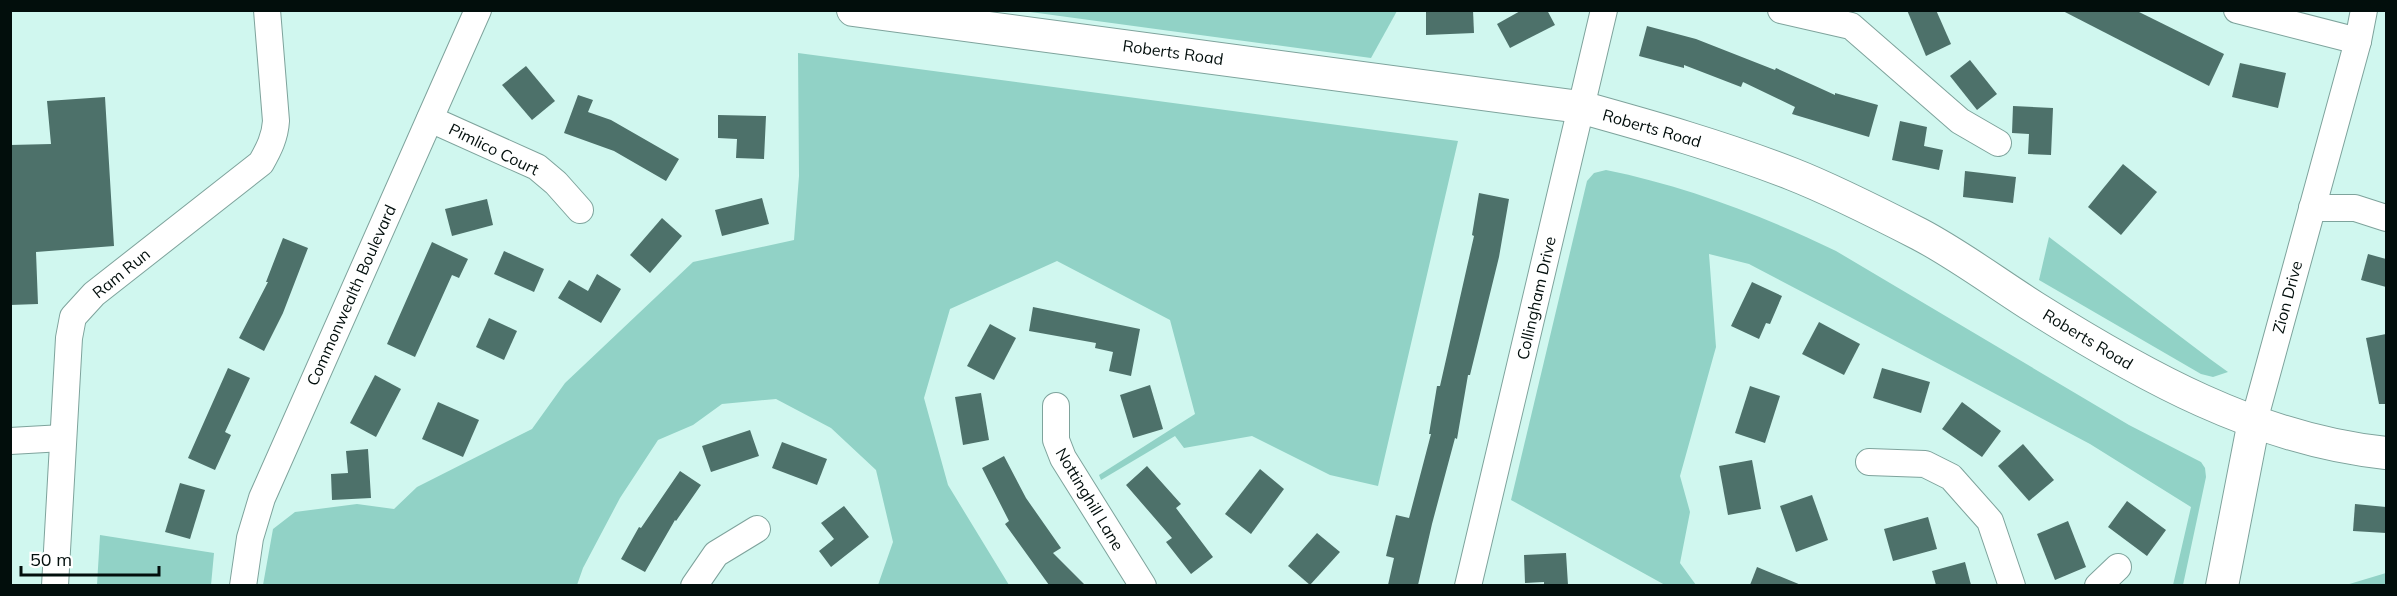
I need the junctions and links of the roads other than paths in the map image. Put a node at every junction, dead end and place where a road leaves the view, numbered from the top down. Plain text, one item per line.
1 (267, 10) edge
2 (478, 10) edge
3 (853, 10) edge
4 (1604, 10) edge
5 (1781, 10) edge
6 (2237, 10) edge
7 (2364, 10) edge
8 (2358, 41) junction
9 (1580, 107) junction
10 (430, 119) junction
11 (1998, 143) dead end
12 (2312, 208) junction
13 (580, 210) dead end
14 (2386, 218) edge
15 (1056, 406) dead end
16 (2254, 421) junction
17 (63, 438) junction
18 (10, 441) edge
19 (2386, 453) edge
20 (1869, 462) dead end
21 (757, 529) dead end
22 (2118, 567) dead end
23 (55, 585) edge
24 (243, 585) edge
25 (694, 585) edge
26 (1143, 585) edge
27 (1468, 585) edge
28 (2012, 585) edge
29 (2098, 585) edge
30 (2222, 585) edge

1 - 17 street, Ram Run
2 - 10 street, Commonwealth Boulevard
3 - 9 main road, Roberts Road
4 - 9 street, Collingham Drive
5 - 11 street
6 - 8 street
7 - 8 street, Zion Drive
8 - 12 street, Zion Drive
9 - 16 main road, Roberts Road
9 - 27 street, Collingham Drive
10 - 13 street, Pimlico Court
10 - 24 street, Commonwealth Boulevard
12 - 14 street
12 - 16 street, Zion Drive
15 - 26 street, Nottinghill Lane
16 - 19 main road, Roberts Road
16 - 30 main road, Zion Drive
17 - 18 street
17 - 23 street, Ram Run
20 - 28 street
21 - 25 street
22 - 29 street

